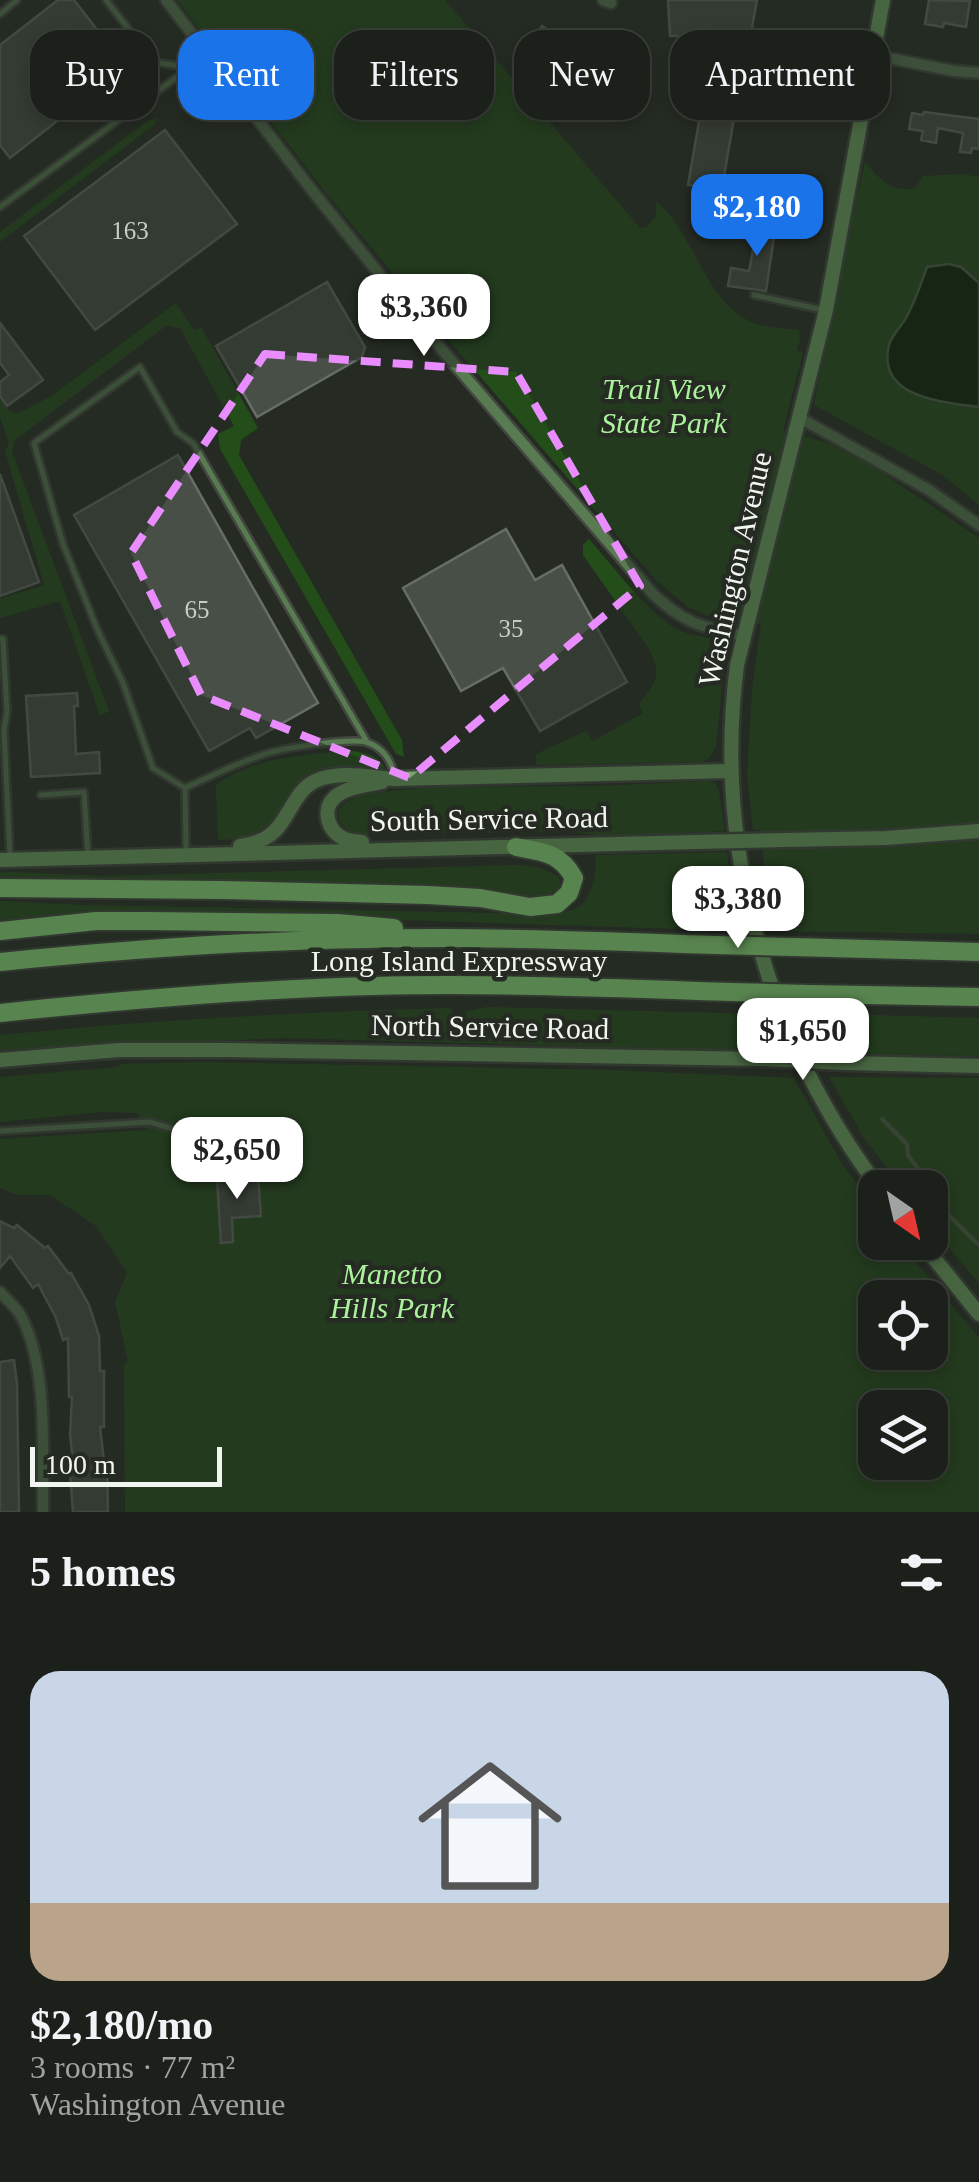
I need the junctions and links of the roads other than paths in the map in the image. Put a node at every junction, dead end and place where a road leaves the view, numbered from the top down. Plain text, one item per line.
1 (17, 0) edge
2 (106, 0) edge
3 (166, 0) edge
4 (883, 0) edge
5 (0, 14) edge
6 (189, 30) edge
7 (878, 30) edge
8 (890, 58) edge
9 (178, 66) edge
10 (979, 72) edge
11 (178, 75) edge
12 (260, 120) edge
13 (861, 120) edge
14 (0, 207) edge
15 (754, 295) dead end
16 (826, 310) junction
17 (800, 418) junction
18 (979, 524) edge
19 (743, 636) junction
20 (0, 639) edge
21 (367, 742) junction
22 (730, 771) junction
23 (394, 779) junction
24 (185, 788) junction
25 (41, 795) dead end
26 (979, 832) edge
27 (516, 846) junction
28 (457, 847) junction
29 (186, 853) junction
30 (216, 853) junction
31 (88, 856) junction
32 (5, 859) edge
33 (0, 888) edge
34 (0, 931) edge
35 (532, 938) junction
36 (979, 952) edge
37 (0, 962) edge
38 (979, 998) edge
39 (0, 1013) edge
40 (0, 1060) edge
41 (979, 1066) edge
42 (0, 1131) edge
43 (270, 1153) dead end
44 (866, 1170) edge
45 (936, 1260) edge
46 (0, 1292) edge
47 (979, 1314) edge
48 (43, 1512) edge

1 - 5 lane
2 - 9 lane
3 - 6 street
4 - 7 main road, Washington Avenue
8 - 10 street
11 - 14 lane
12 - 19 street
13 - 16 main road, Washington Avenue
15 - 16 lane
16 - 17 main road, Washington Avenue
17 - 18 street
17 - 19 main road, Washington Avenue
19 - 22 main road, Washington Avenue
20 - 32 lane
21 - 23 lane
21 - 24 lane
21 - 24 lane
22 - 23 main road
22 - 44 main road, Washington Avenue
23 - 28 main road
23 - 30 main road
24 - 29 lane
25 - 31 lane
26 - 27 main road, South Service Road, bridge
27 - 28 main road, South Service Road
27 - 33 highway
28 - 30 main road, South Service Road
29 - 30 main road, South Service Road
29 - 31 main road, South Service Road
31 - 32 main road, South Service Road
34 - 35 highway
35 - 36 highway, Long Island Expressway, bridge
35 - 37 highway, Long Island Expressway
38 - 39 highway, Long Island Expressway, bridge
40 - 41 main road, North Service Road, bridge
42 - 43 lane
45 - 47 main road
46 - 48 street

